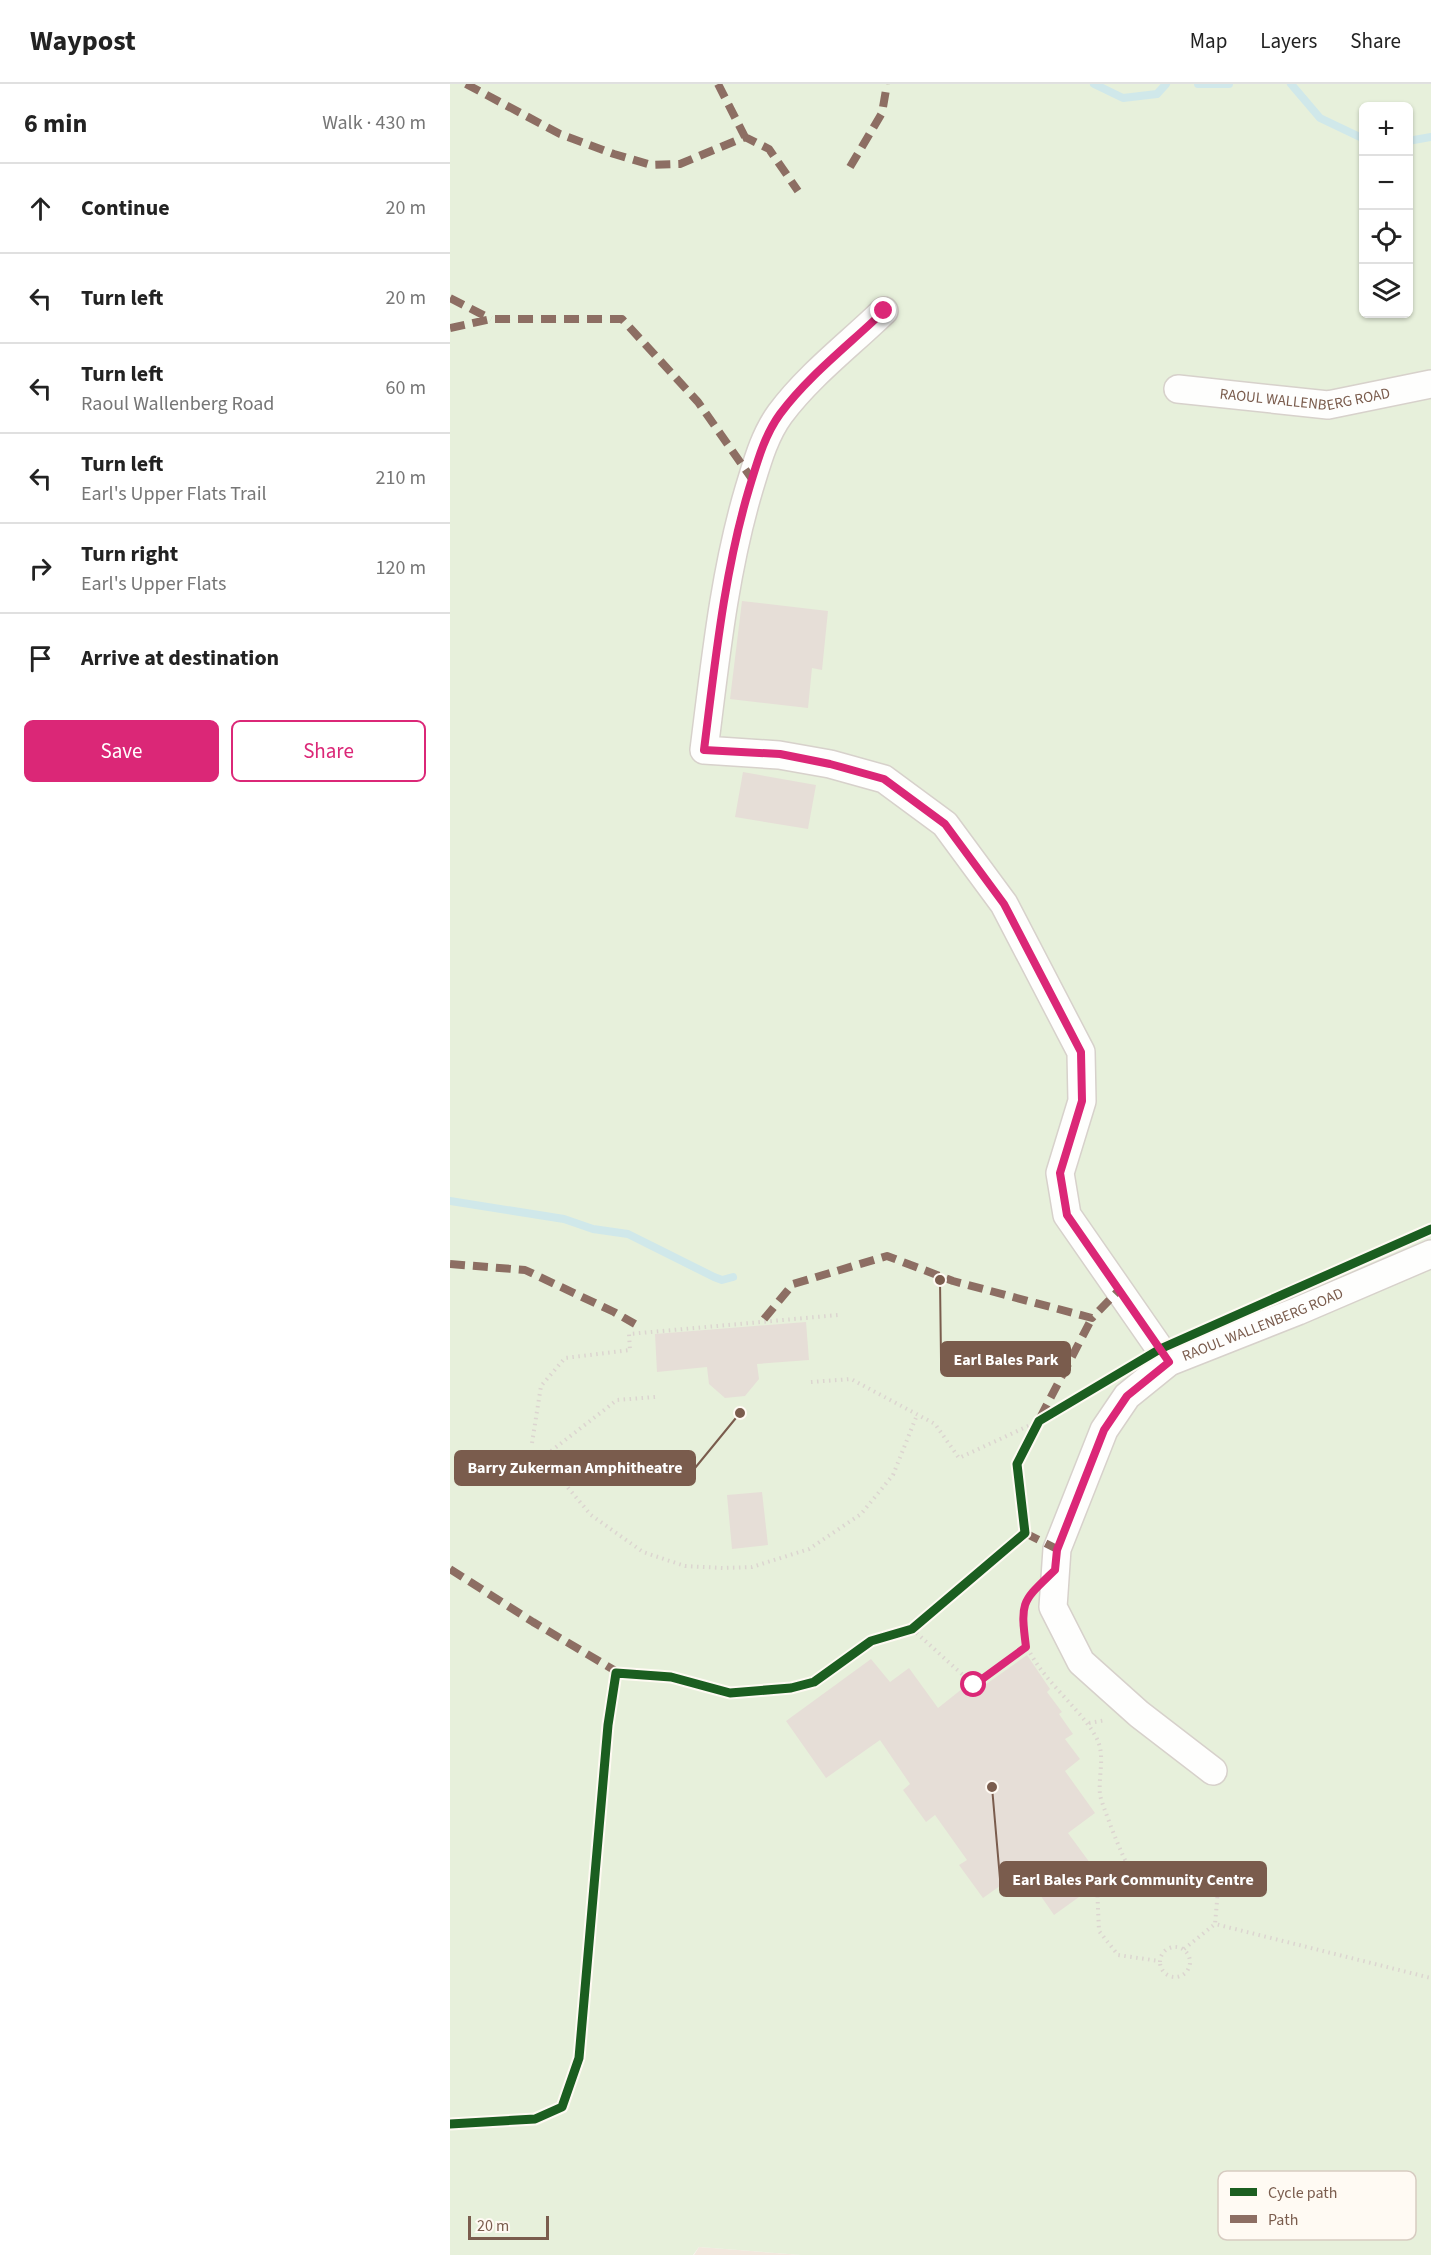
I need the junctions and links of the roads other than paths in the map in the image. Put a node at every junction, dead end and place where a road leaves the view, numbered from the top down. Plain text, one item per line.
1 (884, 311) dead end
2 (1431, 384) edge
3 (1178, 389) dead end
4 (1431, 1254) edge
5 (1169, 1362) junction
6 (1214, 1771) dead end

1 - 5 lane
2 - 3 lane, RAOUL WALLENBERG ROAD
4 - 5 lane, RAOUL WALLENBERG ROAD
5 - 6 lane, RAOUL WALLENBERG ROAD

